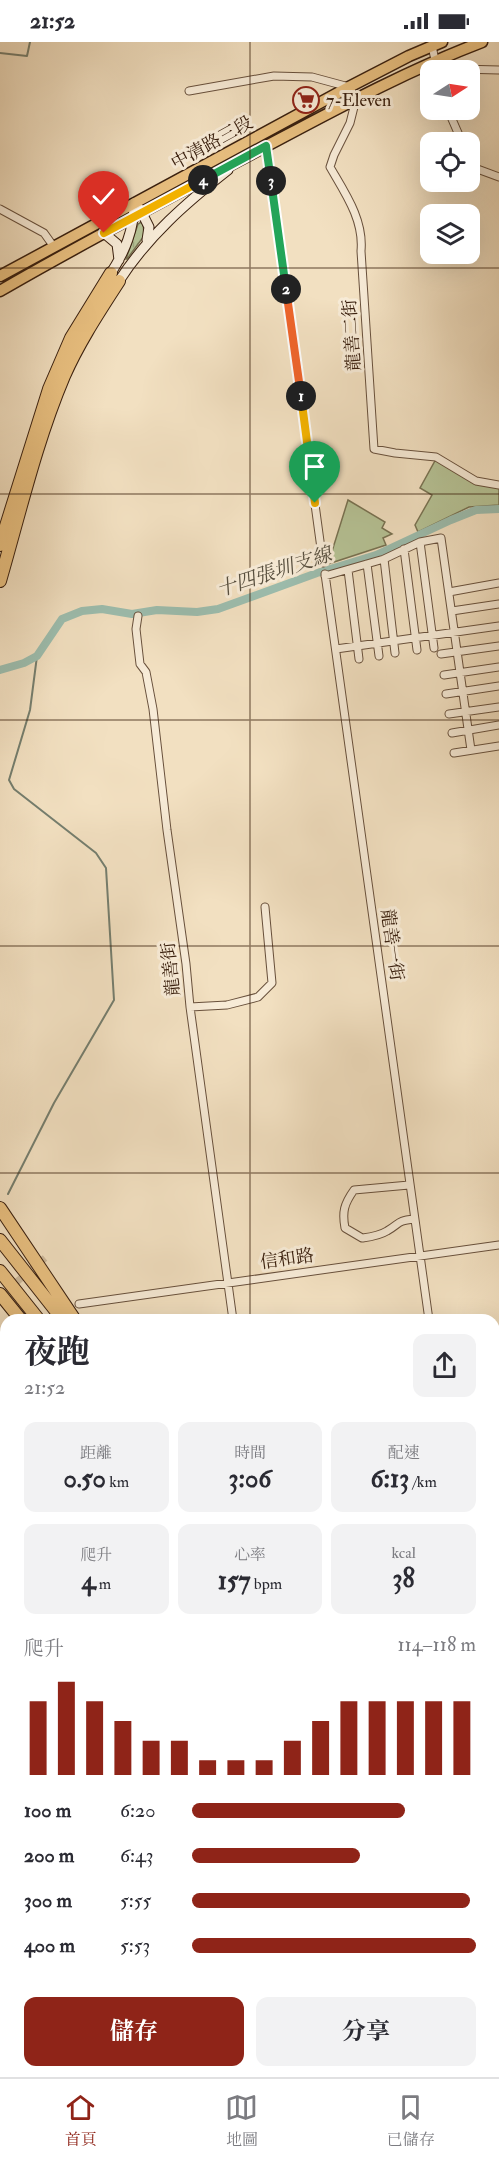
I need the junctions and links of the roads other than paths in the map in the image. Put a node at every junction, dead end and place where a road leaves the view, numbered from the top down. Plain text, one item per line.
1 (482, 42) edge
2 (437, 44) edge
3 (435, 60) edge
4 (445, 60) edge
5 (480, 70) edge
6 (499, 70) edge
7 (420, 71) edge
8 (350, 87) junction
9 (189, 91) dead end
10 (356, 99) junction
11 (266, 146) junction
12 (244, 158) junction
13 (480, 170) edge
14 (499, 177) edge
15 (134, 204) junction
16 (0, 209) edge
17 (139, 214) junction
18 (104, 233) junction
19 (145, 245) junction
20 (54, 247) junction
21 (118, 261) junction
22 (0, 276) edge
23 (115, 277) junction
24 (0, 291) edge
25 (499, 485) edge
26 (420, 542) junction
27 (0, 545) edge
28 (404, 549) junction
29 (384, 559) junction
30 (323, 563) dead end
31 (367, 564) junction
32 (348, 570) junction
33 (0, 581) edge
34 (499, 583) edge
35 (449, 592) junction
36 (499, 604) edge
37 (452, 611) junction
38 (138, 616) dead end
39 (499, 626) edge
40 (455, 632) junction
41 (432, 636) junction
42 (416, 638) junction
43 (394, 641) junction
44 (377, 644) junction
45 (357, 646) junction
46 (499, 646) edge
47 (434, 648) dead end
48 (336, 650) junction
49 (417, 650) dead end
50 (457, 651) junction
51 (395, 653) dead end
52 (441, 654) dead end
53 (379, 656) dead end
54 (359, 659) dead end
55 (499, 667) edge
56 (460, 672) junction
57 (444, 675) dead end
58 (499, 686) edge
59 (463, 691) junction
60 (446, 694) dead end
61 (499, 707) edge
62 (466, 712) junction
63 (449, 714) dead end
64 (499, 725) edge
65 (468, 730) junction
66 (452, 733) dead end
67 (499, 746) edge
68 (471, 750) junction
69 (454, 753) dead end
70 (265, 907) dead end
71 (190, 1007) junction
72 (410, 1185) junction
73 (0, 1208) edge
74 (414, 1218) junction
75 (0, 1240) edge
76 (499, 1245) edge
77 (419, 1256) junction
78 (0, 1271) edge
79 (228, 1283) junction
80 (0, 1294) edge
81 (0, 1301) edge
82 (79, 1304) dead end
83 (11, 1314) edge
84 (16, 1314) edge
85 (34, 1314) edge
86 (58, 1314) edge
87 (71, 1314) edge
88 (232, 1314) edge
89 (428, 1314) edge

1 - 4 main road, 中清路三段
2 - 3 street
2 - 8 main road, 中清路三段
5 - 6 street
7 - 10 main road, 中清路三段
8 - 9 street
8 - 10 street
8 - 15 main road, 中清路三段
10 - 11 main road, 中清路三段
10 - 25 street, 龍善二街
11 - 12 main road, 中清路三段
11 - 30 street
12 - 17 main road, 中清路三段
12 - 19 street
13 - 14 street
15 - 17 street
15 - 20 main road, 中清路三段
16 - 20 street
17 - 18 main road, 中清路三段
17 - 19 street
17 - 21 street
18 - 21 street
18 - 24 main road, 中清路三段
19 - 23 street
20 - 22 main road, 中清路三段
21 - 23 street
23 - 27 highway
23 - 33 highway
26 - 28 street
26 - 35 street
26 - 41 street
28 - 29 street
28 - 42 street
29 - 31 street
29 - 43 street
31 - 32 street
31 - 44 street
32 - 45 street
32 - 48 street, 龍善一街
34 - 35 street
35 - 37 street
36 - 37 street
37 - 40 street
38 - 71 street, 龍善街
39 - 40 street
40 - 41 street
40 - 50 street
41 - 42 street
41 - 47 street
42 - 43 street
42 - 49 street
43 - 44 street
43 - 51 street
44 - 45 street
44 - 53 street
45 - 48 street
45 - 54 street
46 - 50 street
48 - 72 street, 龍善一街
50 - 52 street
50 - 56 street
55 - 56 street
56 - 57 street
56 - 59 street
58 - 59 street
59 - 60 street
59 - 62 street
61 - 62 street
62 - 63 street
62 - 65 street
64 - 65 street
65 - 66 street
65 - 68 street
67 - 68 street
68 - 69 street
70 - 71 street
71 - 79 street, 龍善街
72 - 74 street, 龍善一街
72 - 74 street
73 - 87 highway
74 - 77 street, 龍善一街
75 - 86 highway
76 - 77 street, 信和路
77 - 79 street, 信和路
77 - 89 street, 龍善一街
78 - 85 highway
79 - 82 street, 信和路
79 - 88 street, 龍善街
80 - 84 highway
81 - 83 street

